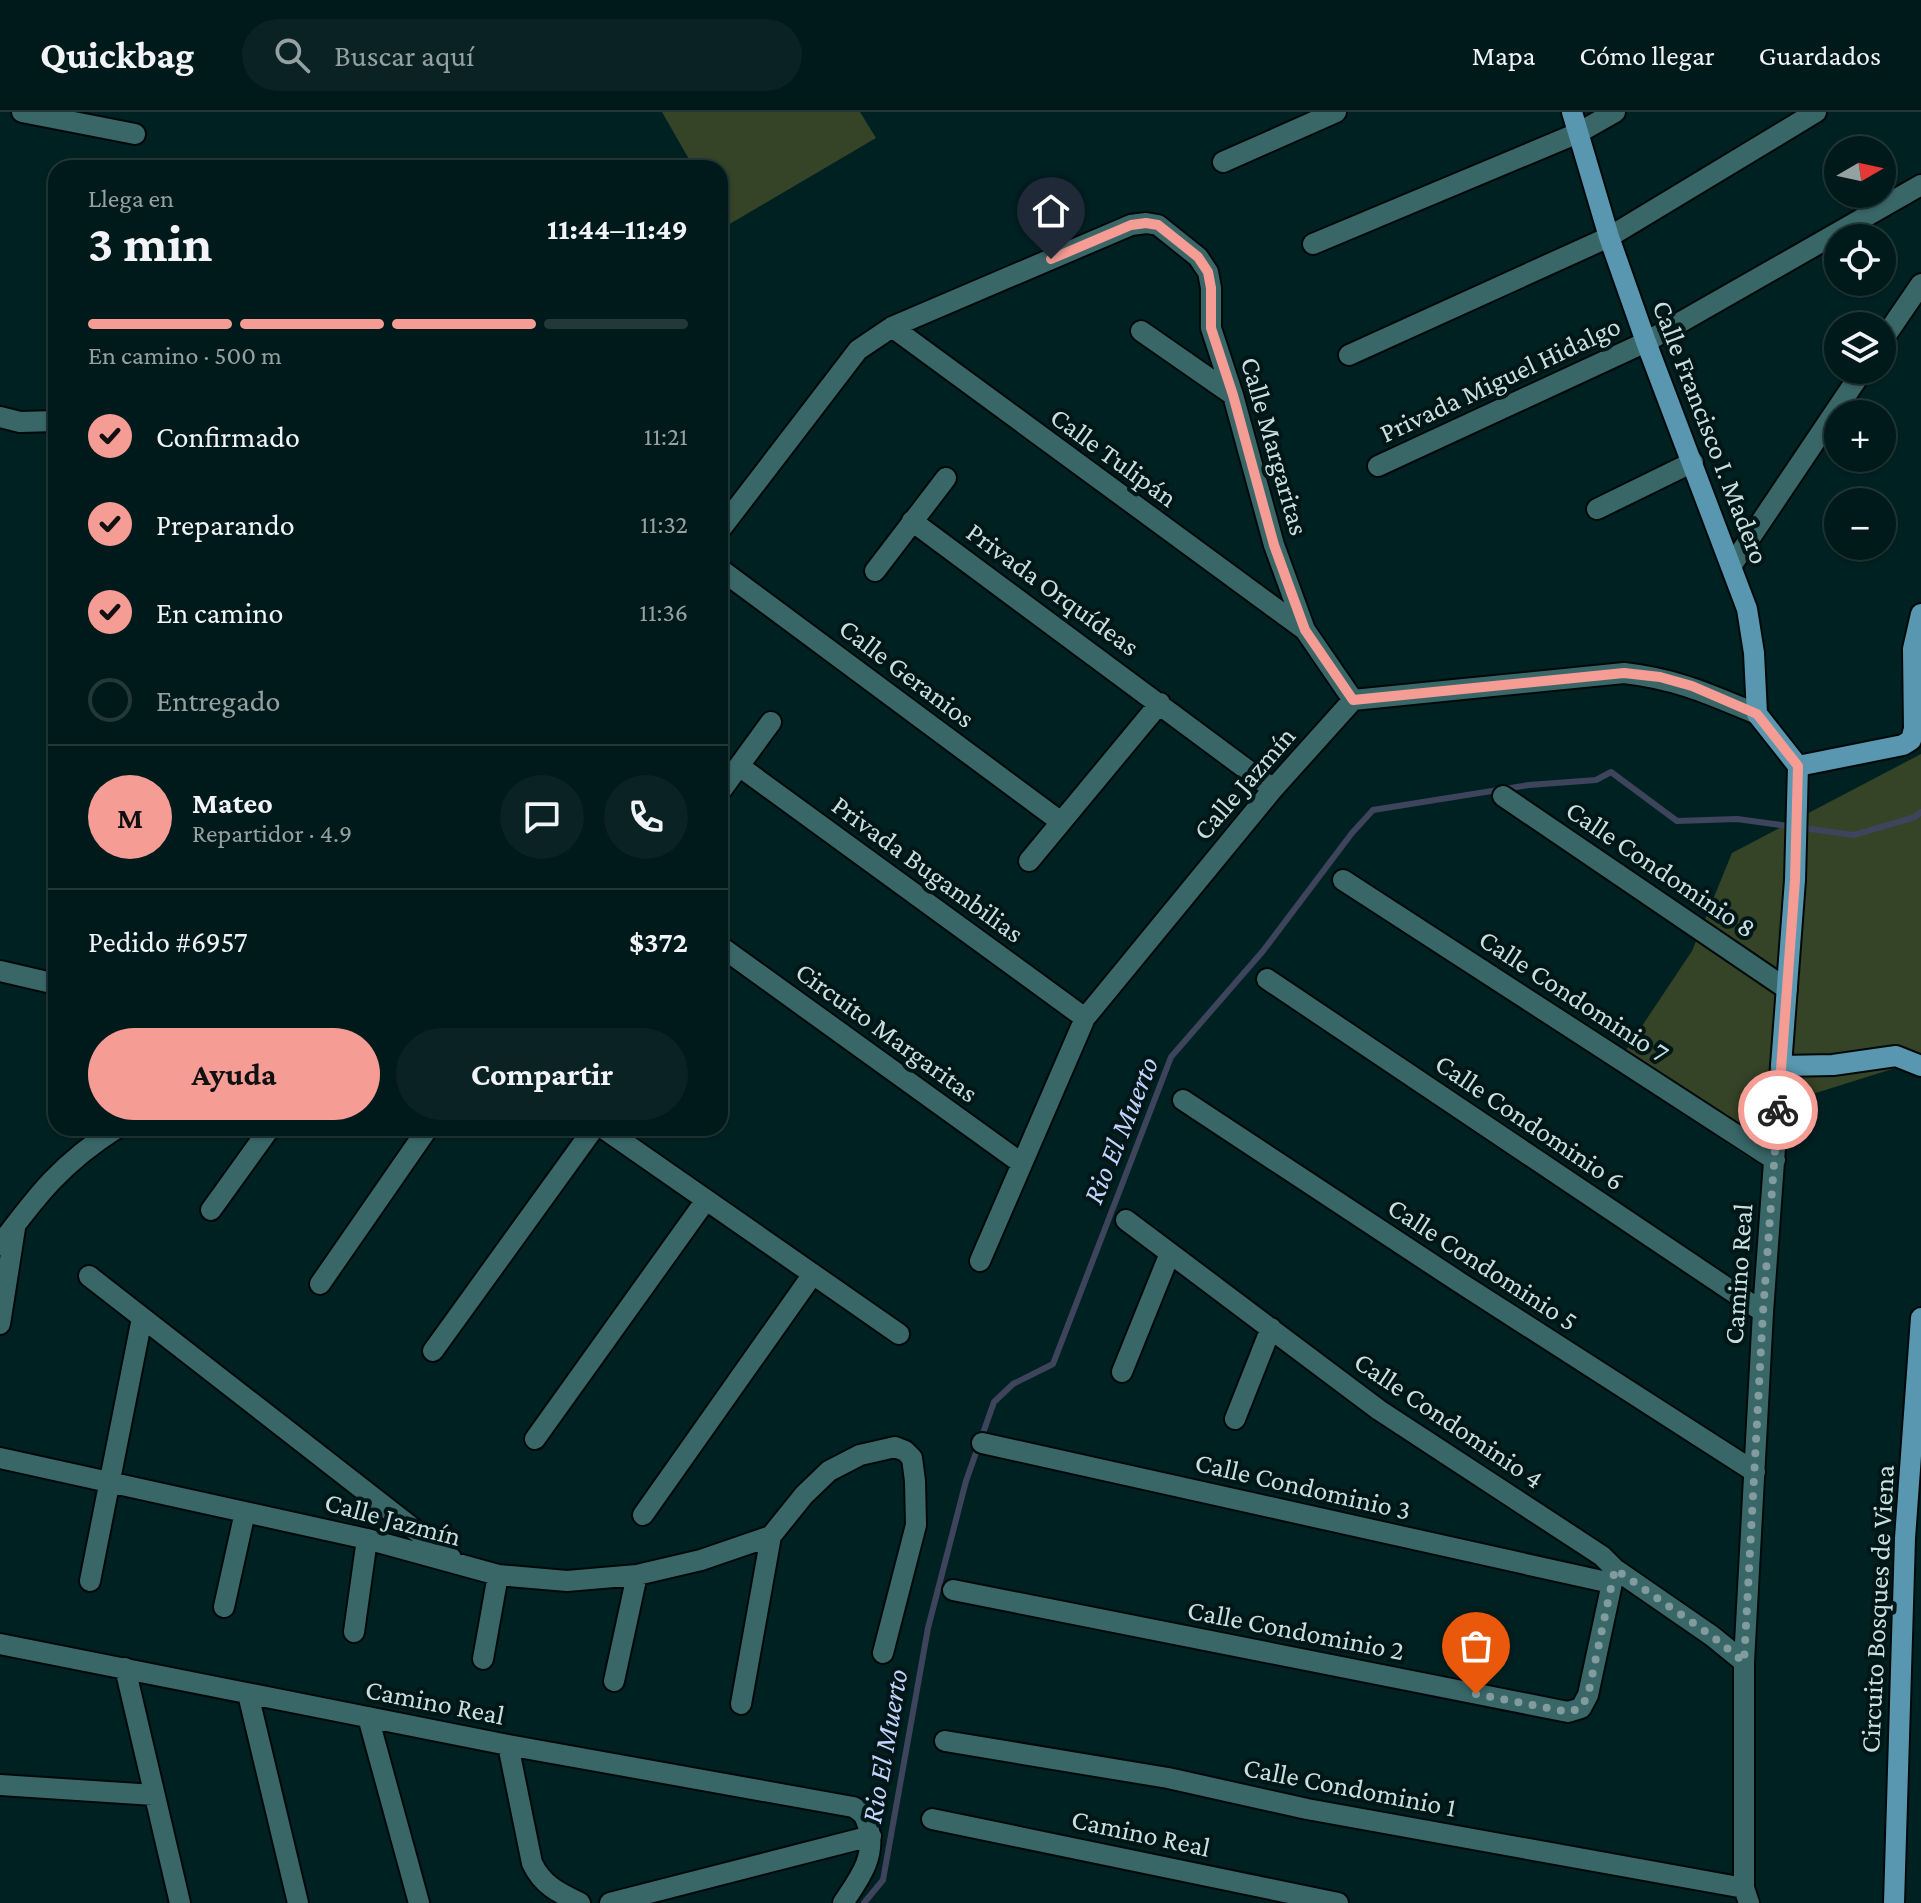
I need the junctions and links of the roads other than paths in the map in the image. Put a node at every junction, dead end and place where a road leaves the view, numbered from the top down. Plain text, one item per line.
1 (22, 112) edge
2 (1336, 112) edge
3 (1572, 112) edge
4 (1615, 112) edge
5 (1816, 112) edge
6 (1578, 133) junction
7 (135, 134) dead end
8 (1223, 162) dead end
9 (1921, 185) edge
10 (1609, 237) junction
11 (1313, 244) dead end
12 (1921, 284) edge
13 (1896, 321) edge
14 (892, 327) junction
15 (1141, 331) dead end
16 (1646, 342) junction
17 (1349, 355) dead end
18 (1854, 384) edge
19 (1233, 395) junction
20 (0, 417) edge
21 (48, 419) edge
22 (1693, 462) junction
23 (1378, 466) dead end
24 (946, 478) dead end
25 (1597, 509) dead end
26 (728, 520) edge
27 (912, 521) junction
28 (1732, 565) junction
29 (875, 571) dead end
30 (728, 575) edge
31 (1921, 614) edge
32 (1305, 630) junction
33 (1353, 700) junction
34 (1160, 703) junction
35 (1757, 714) junction
36 (771, 722) dead end
37 (739, 766) junction
38 (1798, 773) junction
39 (728, 781) edge
40 (1273, 789) junction
41 (1503, 796) dead end
42 (1061, 822) junction
43 (1029, 861) dead end
44 (1343, 880) dead end
45 (728, 952) edge
46 (0, 971) edge
47 (1267, 979) dead end
48 (48, 982) edge
49 (1787, 989) junction
50 (1085, 1018) junction
51 (1781, 1066) junction
52 (1921, 1066) edge
53 (1183, 1100) dead end
54 (105, 1136) edge
55 (264, 1136) edge
56 (422, 1136) edge
57 (588, 1136) edge
58 (614, 1136) edge
59 (1775, 1160) junction
60 (1021, 1163) junction
61 (706, 1200) junction
62 (211, 1210) dead end
63 (1126, 1220) dead end
64 (16, 1224) junction
65 (0, 1245) edge
66 (1170, 1253) junction
67 (980, 1261) dead end
68 (813, 1274) junction
69 (89, 1276) dead end
70 (320, 1284) dead end
71 (1763, 1312) junction
72 (142, 1318) junction
73 (1921, 1318) edge
74 (0, 1324) edge
75 (1271, 1328) junction
76 (899, 1334) dead end
77 (433, 1351) dead end
78 (1122, 1372) dead end
79 (1235, 1419) dead end
80 (535, 1439) dead end
81 (982, 1443) dead end
82 (0, 1458) edge
83 (1755, 1472) junction
84 (1916, 1478) edge
85 (110, 1482) junction
86 (245, 1512) junction
87 (643, 1515) dead end
88 (1913, 1534) edge
89 (771, 1536) junction
90 (367, 1539) junction
91 (461, 1566) junction
92 (498, 1575) junction
93 (637, 1575) junction
94 (1613, 1576) junction
95 (90, 1581) dead end
96 (953, 1590) dead end
97 (224, 1607) dead end
98 (354, 1632) dead end
99 (0, 1644) edge
100 (883, 1653) dead end
101 (483, 1659) dead end
102 (1744, 1662) junction
103 (125, 1668) junction
104 (614, 1681) dead end
105 (248, 1694) junction
106 (741, 1704) dead end
107 (368, 1717) junction
108 (945, 1741) dead end
109 (508, 1745) junction
110 (0, 1785) edge
111 (154, 1795) junction
112 (932, 1819) dead end
113 (871, 1836) junction
114 (1746, 1895) edge
115 (1282, 1897) edge
116 (180, 1903) edge
117 (298, 1903) edge
118 (419, 1903) edge
119 (580, 1903) edge
120 (610, 1903) edge
121 (843, 1903) edge
122 (1338, 1903) edge
123 (1894, 1903) edge

1 - 7 street
2 - 8 street
3 - 6 main road, Calle Francisco I. Madero
4 - 6 street
5 - 10 street
6 - 10 main road, Calle Francisco I. Madero
6 - 11 street
9 - 16 street, Privada Miguel Hidalgo
10 - 16 main road, Calle Francisco I. Madero
10 - 17 street
12 - 13 street
14 - 19 street, Calle Margaritas
14 - 26 street
14 - 32 street, Calle Tulipán
15 - 19 street
16 - 22 main road, Calle Francisco I. Madero
16 - 23 street, Privada Miguel Hidalgo
18 - 28 street
19 - 32 street, Calle Margaritas
20 - 21 street
22 - 25 street
22 - 28 main road, Calle Francisco I. Madero
24 - 27 street
27 - 29 street
27 - 34 street, Privada Orquídeas
28 - 35 main road, Calle Francisco I. Madero
30 - 42 street, Calle Geranios
31 - 38 main road
32 - 33 street, Calle Margaritas
33 - 35 street
33 - 40 street, Calle Jazmín
34 - 40 street, Privada Orquídeas
34 - 42 street
35 - 38 main road
36 - 37 street
37 - 39 street
37 - 50 street, Privada Bugambilias
38 - 49 main road, Camino Real
40 - 50 street, Calle Jazmín
41 - 49 street, Calle Condominio 8
42 - 43 street
44 - 59 street, Calle Condominio 7
45 - 60 street, Circuito Margaritas
46 - 48 street
47 - 71 street, Calle Condominio 6
49 - 51 main road, Camino Real
50 - 60 street, Calle Jazmín
51 - 52 main road
51 - 59 street, Camino Real
53 - 83 street, Calle Condominio 5
54 - 64 street
55 - 62 street
56 - 70 street
57 - 77 street
58 - 61 street
59 - 71 street, Camino Real
60 - 67 street, Calle Jazmín
61 - 68 street
61 - 80 street
63 - 66 street, Calle Condominio 4
64 - 65 street
64 - 74 street
66 - 75 street, Calle Condominio 4
66 - 78 street
68 - 76 street
68 - 87 street
69 - 72 street
71 - 83 street, Camino Real
72 - 85 street
72 - 91 street
73 - 84 main road, Circuito Bosques de Viena
75 - 79 street
75 - 94 street, Calle Condominio 4
81 - 94 street, Calle Condominio 3
82 - 85 street, Calle Jazmín
83 - 102 street, Camino Real
84 - 88 main road, Circuito Bosques de Viena
85 - 86 street, Calle Jazmín
85 - 95 street
86 - 90 street, Calle Jazmín
86 - 97 street
88 - 123 main road, Circuito Bosques de Viena
89 - 93 street, Calle Jazmín
89 - 100 street
89 - 106 street
90 - 91 street, Calle Jazmín
90 - 98 street
91 - 92 street, Calle Jazmín
92 - 93 street, Calle Jazmín
92 - 101 street
93 - 104 street
94 - 96 street, Calle Condominio 2
94 - 102 street, Calle Condominio 4
99 - 103 street, Camino Real
102 - 114 street, Camino Real
103 - 105 street, Camino Real
103 - 111 street
105 - 107 street, Camino Real
105 - 117 street
107 - 109 street, Camino Real
107 - 118 street
108 - 114 street, Calle Condominio 1
109 - 113 street, Camino Real
109 - 119 street
110 - 111 street
111 - 116 street
112 - 115 street, Camino Real
113 - 120 street
113 - 121 street
115 - 122 street, Camino Real

